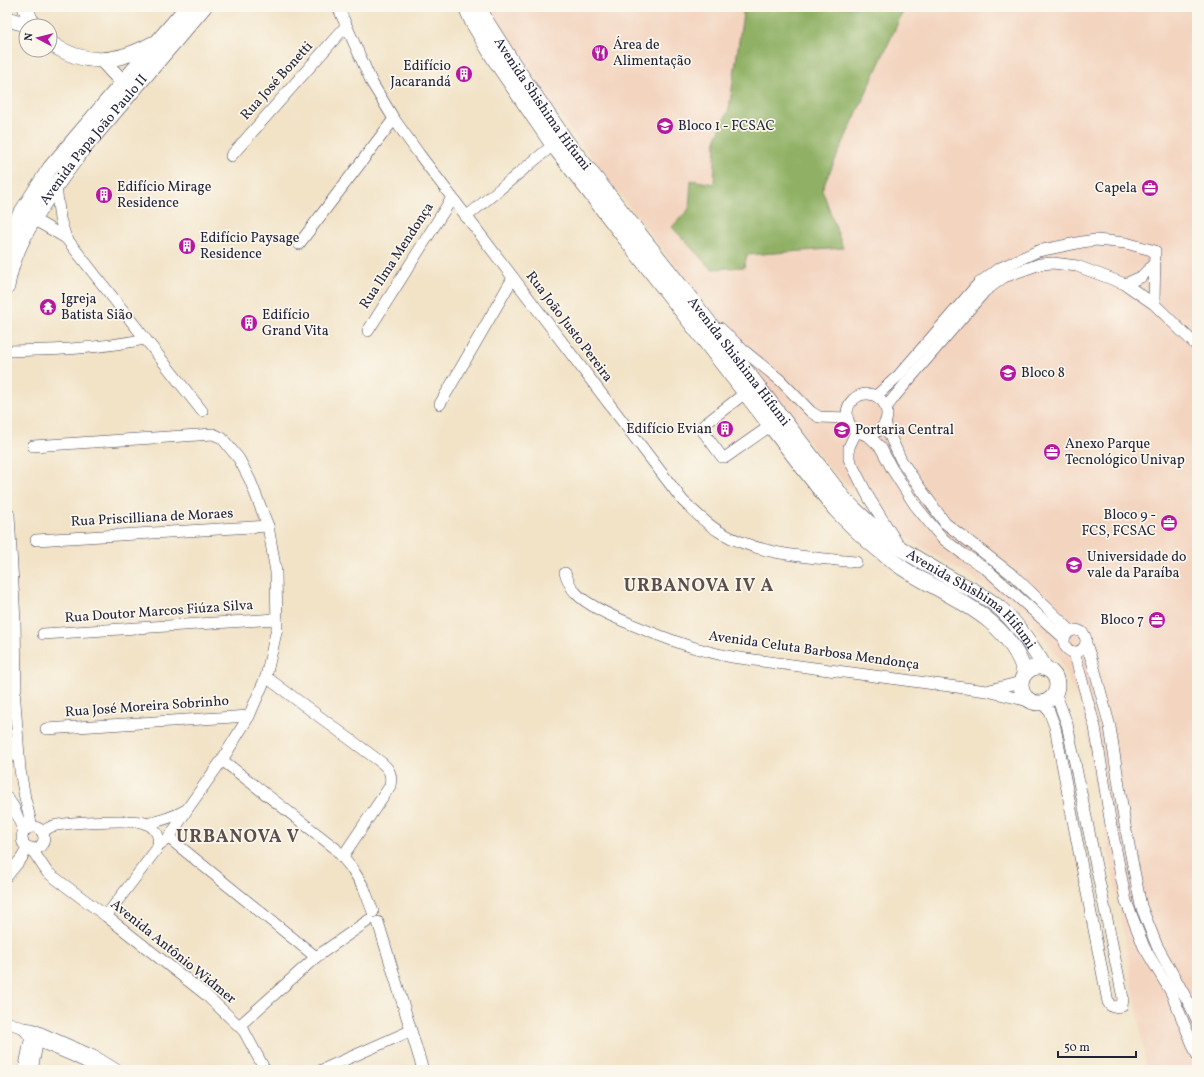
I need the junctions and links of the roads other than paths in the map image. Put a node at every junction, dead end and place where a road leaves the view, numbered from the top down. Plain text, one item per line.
1 (25, 7) edge
2 (187, 7) edge
3 (204, 7) edge
4 (338, 7) edge
5 (466, 7) edge
6 (479, 7) edge
7 (30, 18) edge
8 (7, 19) edge
9 (18, 22) edge
10 (346, 26) junction
11 (157, 41) junction
12 (58, 48) edge
13 (102, 60) junction
14 (127, 87) junction
15 (394, 119) junction
16 (553, 144) junction
17 (231, 156) dead end
18 (56, 187) junction
19 (452, 198) junction
20 (466, 217) junction
21 (12, 218) edge
22 (33, 219) junction
23 (66, 238) junction
24 (7, 241) edge
25 (299, 244) dead end
26 (1154, 264) junction
27 (513, 278) junction
28 (1125, 284) junction
29 (7, 287) edge
30 (1154, 304) junction
31 (697, 308) junction
32 (368, 331) dead end
33 (145, 339) junction
34 (1197, 346) edge
35 (7, 352) edge
36 (745, 393) junction
37 (876, 396) junction
38 (440, 404) dead end
39 (886, 408) junction
40 (202, 411) dead end
41 (847, 418) junction
42 (885, 423) junction
43 (770, 426) junction
44 (860, 433) junction
45 (33, 446) dead end
46 (840, 504) junction
47 (7, 515) edge
48 (268, 526) junction
49 (36, 540) dead end
50 (901, 548) junction
51 (856, 562) dead end
52 (565, 573) dead end
53 (277, 619) junction
54 (43, 634) dead end
55 (1068, 635) junction
56 (1086, 644) junction
57 (1074, 652) junction
58 (1046, 669) junction
59 (7, 674) edge
60 (266, 677) junction
61 (1023, 678) junction
62 (14, 688) junction
63 (987, 691) junction
64 (1055, 692) junction
65 (1036, 702) junction
66 (249, 716) junction
67 (46, 729) dead end
68 (17, 735) junction
69 (7, 760) edge
70 (222, 760) junction
71 (7, 797) edge
72 (188, 808) junction
73 (146, 824) junction
74 (33, 830) junction
75 (163, 841) junction
76 (42, 844) junction
77 (29, 848) junction
78 (342, 856) junction
79 (47, 872) junction
80 (7, 876) edge
81 (106, 916) junction
82 (373, 918) junction
83 (316, 957) junction
84 (1197, 1020) edge
85 (7, 1022) edge
86 (239, 1026) junction
87 (410, 1031) junction
88 (32, 1034) junction
89 (1197, 1055) edge
90 (24, 1070) edge
91 (32, 1070) edge
92 (102, 1070) edge
93 (117, 1070) edge
94 (265, 1070) edge
95 (322, 1070) edge
96 (423, 1070) edge

1 - 7 street
2 - 11 street, Avenida Papa João Paulo II
3 - 14 street, Avenida Papa João Paulo II
4 - 10 street, Rua João Justo Pereira
5 - 16 street, Avenida Shishima Hifumi
6 - 31 street, Avenida Shishima Hifumi
8 - 9 street
10 - 15 street, Rua João Justo Pereira
10 - 17 street, Rua José Bonetti
11 - 13 street
11 - 14 street, Avenida Papa João Paulo II
12 - 13 street
13 - 14 street
14 - 18 street, Avenida Papa João Paulo II
14 - 21 street, Avenida Papa João Paulo II
15 - 19 street, Rua João Justo Pereira
15 - 25 street
16 - 20 street
16 - 36 street, Avenida Shishima Hifumi
18 - 22 street, Avenida Papa João Paulo II
18 - 23 street
19 - 20 street, Rua João Justo Pereira
19 - 32 street, Rua Ilma Mendonça
20 - 27 street, Rua João Justo Pereira
21 - 22 street
21 - 24 street, Avenida Papa João Paulo II
22 - 23 street
22 - 29 street, Avenida Papa João Paulo II
23 - 33 street
26 - 28 street
26 - 30 street
26 - 37 street
27 - 38 street
27 - 51 street, Rua João Justo Pereira
28 - 30 street
28 - 39 street
30 - 34 street
31 - 41 street
31 - 46 street, Avenida Shishima Hifumi
33 - 35 street
33 - 40 street
36 - 43 street, Avenida Shishima Hifumi
36 - 43 street
37 - 39 street
37 - 41 street
39 - 42 street
41 - 44 street
42 - 44 street
42 - 55 street
43 - 46 street, Avenida Shishima Hifumi
44 - 50 street
44 - 55 street
45 - 48 street
46 - 50 street, Avenida Shishima Hifumi
46 - 61 street, Avenida Shishima Hifumi
47 - 62 street
48 - 49 street, Rua Priscilliana de Moraes
48 - 53 street
50 - 58 street, Avenida Shishima Hifumi
52 - 63 street, Avenida Celuta Barbosa Mendonça
53 - 54 street, Rua Doutor Marcos Fiúza Silva
53 - 60 street
55 - 56 street
55 - 57 street
56 - 57 street
56 - 84 street
57 - 89 street
58 - 61 street
58 - 64 street
59 - 62 street
60 - 66 street
60 - 78 street
61 - 63 street, Avenida Celuta Barbosa Mendonça
61 - 65 street
62 - 68 street
63 - 65 street, Avenida Celuta Barbosa Mendonça
64 - 65 street
64 - 65 street
66 - 67 street, Rua José Moreira Sobrinho
66 - 70 street
68 - 69 street
68 - 74 street
70 - 72 street
70 - 78 street
71 - 74 street
72 - 73 street
72 - 75 street
73 - 74 street
73 - 75 street
74 - 76 street
74 - 77 street
75 - 81 street
75 - 83 street
76 - 77 street
76 - 79 street
77 - 79 street, Avenida Antônio Widmer
77 - 80 street
78 - 82 street
79 - 81 street, Avenida Antônio Widmer
81 - 86 street, Avenida Antônio Widmer
82 - 83 street
82 - 87 street
83 - 86 street
85 - 88 street
86 - 94 street, Avenida Antônio Widmer
87 - 95 street
87 - 96 street
88 - 90 street
88 - 91 street
88 - 92 street
88 - 93 street

